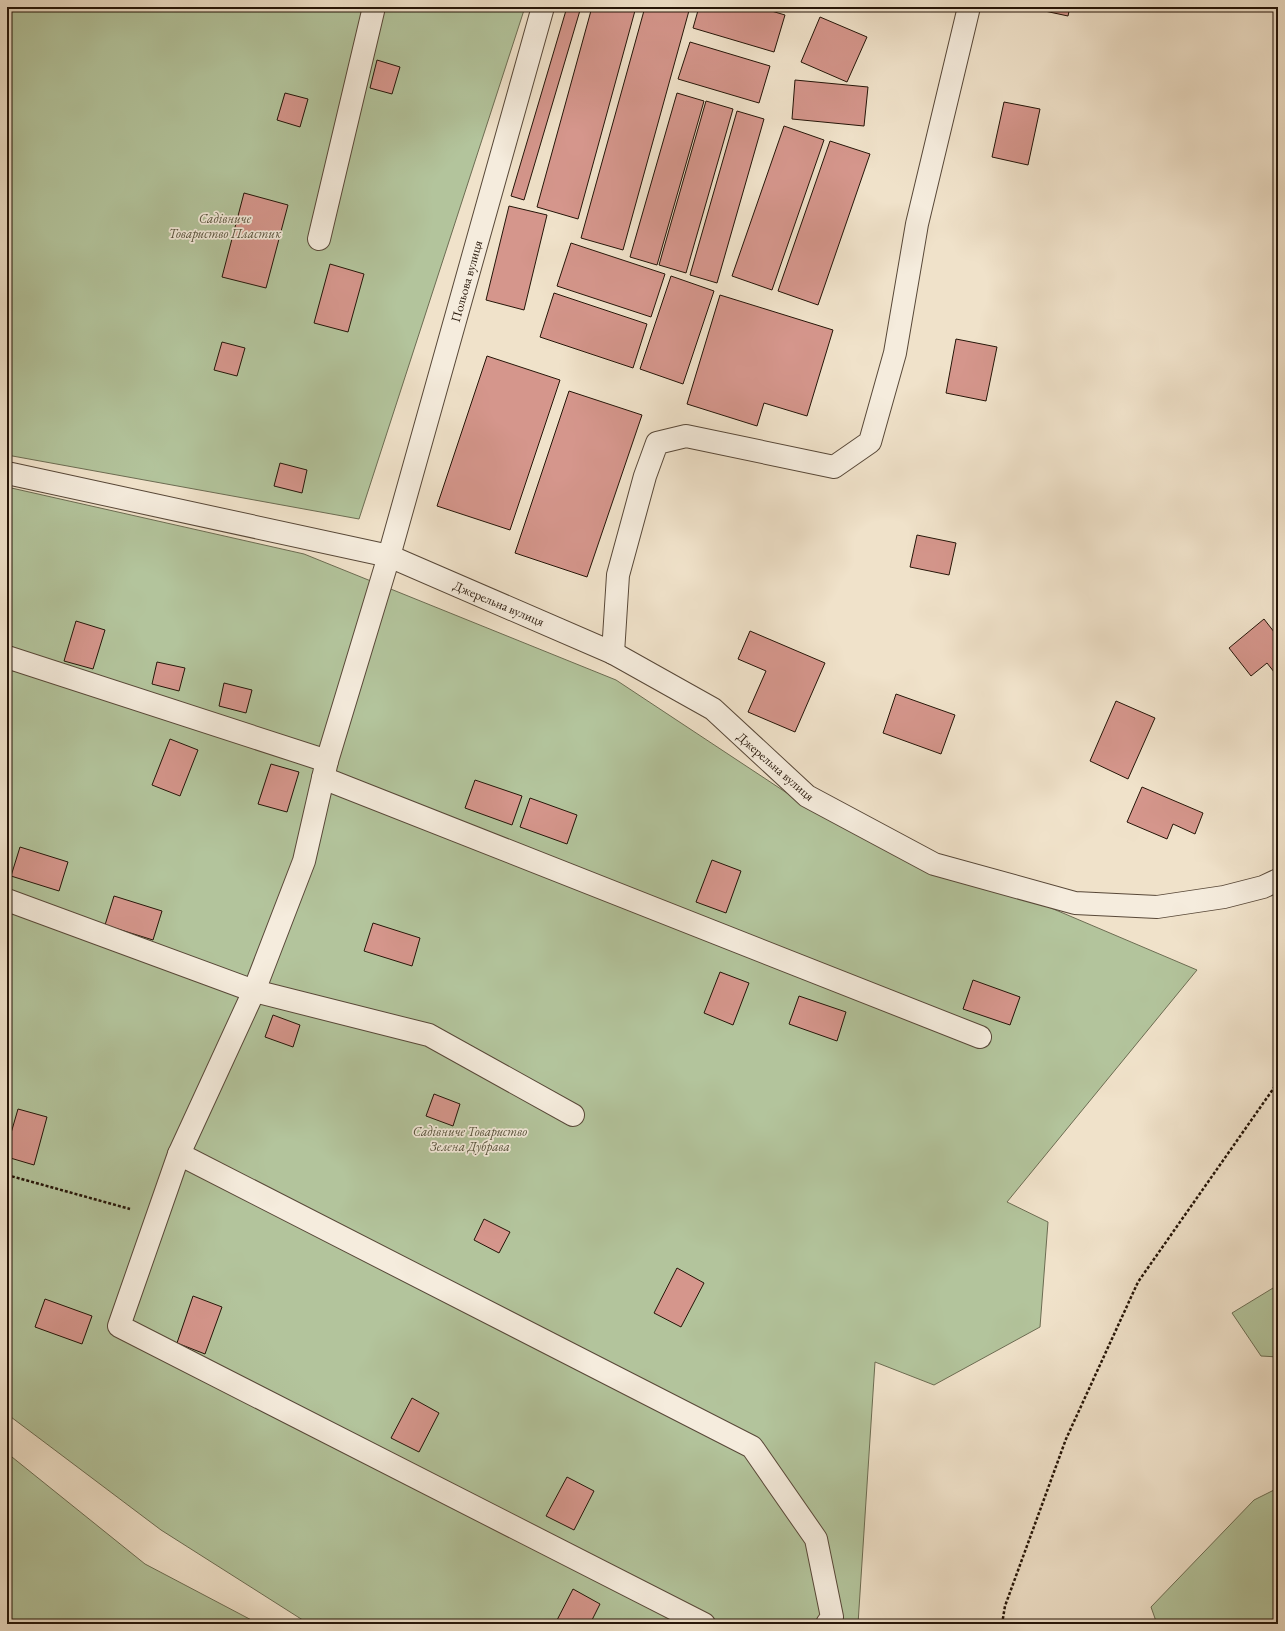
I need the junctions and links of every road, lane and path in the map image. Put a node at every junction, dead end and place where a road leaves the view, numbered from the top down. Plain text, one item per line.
1 (374, 7) edge
2 (544, 7) edge
3 (969, 7) edge
4 (319, 239) dead end
5 (7, 473) edge
6 (389, 556) junction
7 (613, 653) junction
8 (7, 657) edge
9 (325, 770) junction
10 (1278, 880) edge
11 (7, 900) edge
12 (254, 991) junction
13 (980, 1037) dead end
14 (1278, 1082) edge
15 (573, 1115) dead end
16 (179, 1154) junction
17 (7, 1175) edge
18 (157, 1216) junction
19 (704, 1624) edge
20 (827, 1624) edge
21 (1002, 1624) edge

1 - 4 street
2 - 6 street, Польова вулиця
3 - 7 street
5 - 6 street, Джерельна вулиця
6 - 7 street, Джерельна вулиця
6 - 9 street, Польова вулиця
7 - 10 street, Джерельна вулиця
8 - 9 street
9 - 12 street, Польова вулиця
9 - 13 street
11 - 12 street
12 - 15 street
12 - 16 street, Польова вулиця
14 - 21 path
16 - 18 street, Польова вулиця
16 - 20 street
17 - 18 path
18 - 19 street, Польова вулиця

